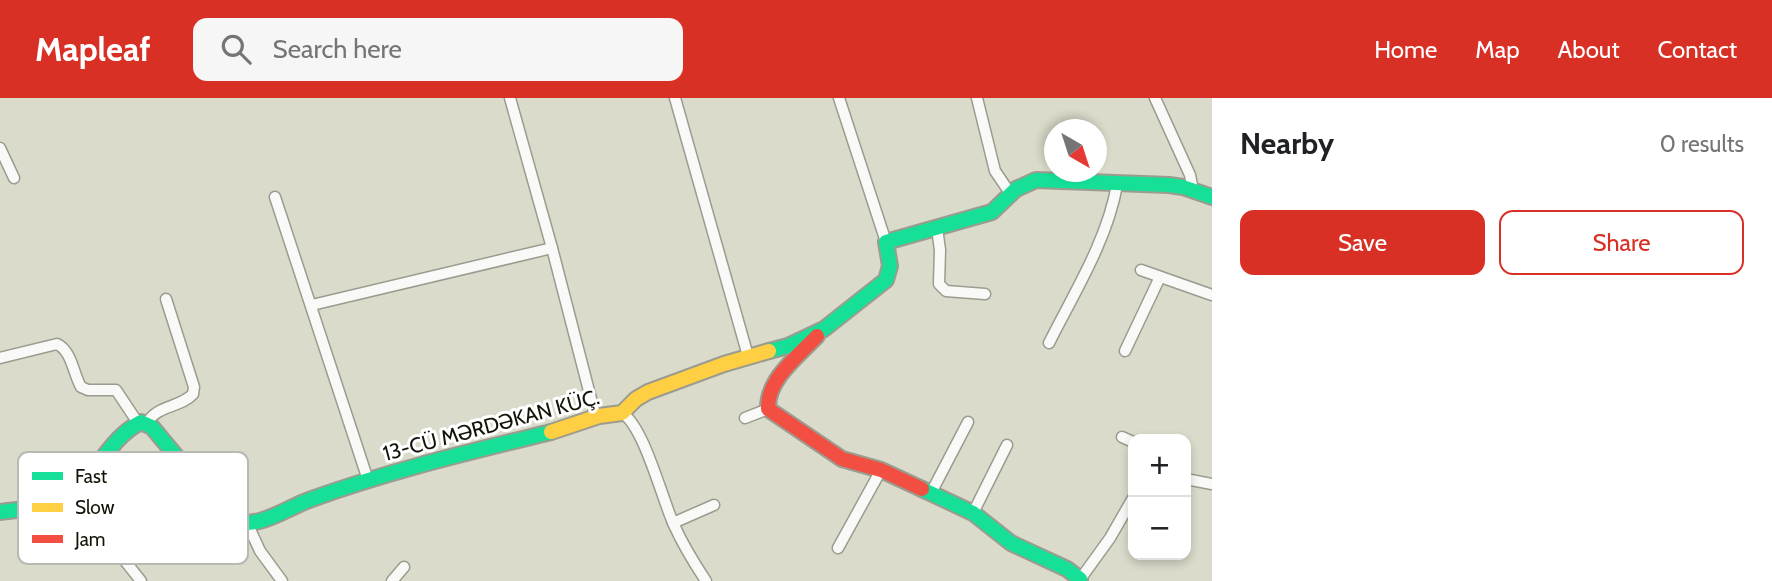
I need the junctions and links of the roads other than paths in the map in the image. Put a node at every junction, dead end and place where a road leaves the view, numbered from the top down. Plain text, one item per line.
1 (510, 98) edge
2 (675, 98) edge
3 (839, 98) edge
4 (976, 98) edge
5 (1155, 98) edge
6 (0, 148) edge
7 (14, 177) dead end
8 (1117, 185) junction
9 (1193, 190) junction
10 (1010, 193) junction
11 (275, 197) dead end
12 (1212, 197) edge
13 (937, 228) junction
14 (886, 243) junction
15 (552, 248) junction
16 (1141, 270) dead end
17 (1160, 277) junction
18 (985, 295) dead end
19 (1212, 295) edge
20 (166, 299) dead end
21 (312, 305) junction
22 (824, 329) junction
23 (1049, 344) dead end
24 (777, 349) junction
25 (1125, 351) dead end
26 (748, 356) junction
27 (0, 358) edge
28 (788, 367) junction
29 (768, 409) junction
30 (622, 413) junction
31 (596, 418) junction
32 (746, 418) dead end
33 (968, 422) dead end
34 (143, 423) junction
35 (1122, 437) dead end
36 (1128, 440) edge
37 (1007, 445) dead end
38 (106, 452) edge
39 (169, 452) edge
40 (881, 470) junction
41 (368, 480) junction
42 (1191, 480) edge
43 (1212, 484) edge
44 (931, 493) junction
45 (714, 505) dead end
46 (1128, 507) edge
47 (18, 509) edge
48 (0, 512) edge
49 (973, 513) junction
50 (673, 523) junction
51 (248, 525) joint
52 (838, 548) dead end
53 (127, 564) edge
54 (404, 567) dead end
55 (1079, 580) edge
56 (141, 581) edge
57 (282, 581) edge
58 (392, 581) edge
59 (706, 581) edge

1 - 15 street
2 - 26 street
3 - 14 street
4 - 10 street
5 - 9 street
6 - 7 street
8 - 9 street
8 - 10 street
8 - 23 street
9 - 12 street
10 - 13 street
11 - 21 street
13 - 14 street
13 - 18 street
14 - 22 street, 13-CÜ MƏRDƏKAN KÜÇ.
15 - 21 street
15 - 31 street
16 - 17 street
17 - 19 street
17 - 25 street
20 - 34 street
21 - 41 street
22 - 24 street, 13-CÜ MƏRDƏKAN KÜÇ.
22 - 28 street
24 - 26 street, 13-CÜ MƏRDƏKAN KÜÇ.
24 - 28 street
26 - 30 street, 13-CÜ MƏRDƏKAN KÜÇ.
27 - 34 street
28 - 29 street
29 - 32 street
29 - 40 street
30 - 31 street, 13-CÜ MƏRDƏKAN KÜÇ.
30 - 50 street
31 - 41 street, 13-CÜ MƏRDƏKAN KÜÇ.
33 - 44 street
34 - 38 street
34 - 39 street
35 - 36 street
37 - 49 street
40 - 44 street
40 - 52 street
41 - 51 street, 13-CÜ MƏRDƏKAN KÜÇ.
42 - 43 street
44 - 49 street
45 - 50 street
46 - 55 street
47 - 48 street
49 - 55 street
50 - 59 street
51 - 57 street
53 - 56 street
54 - 58 street

